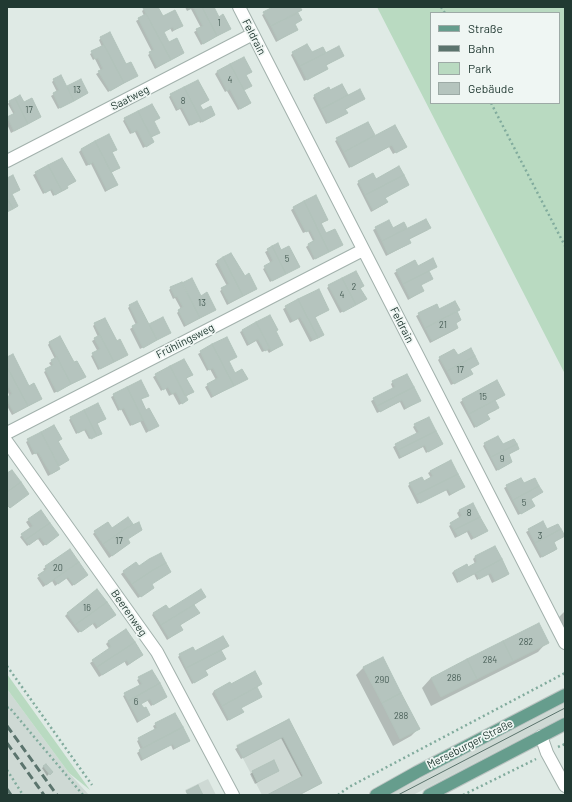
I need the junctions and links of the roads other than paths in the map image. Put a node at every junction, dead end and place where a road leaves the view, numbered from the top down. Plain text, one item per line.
1 (239, 7) edge
2 (253, 34) junction
3 (7, 161) edge
4 (364, 250) junction
5 (7, 433) edge
6 (7, 442) edge
7 (565, 642) edge
8 (565, 695) edge
9 (565, 724) edge
10 (541, 736) junction
11 (565, 786) edge
12 (233, 795) edge
13 (376, 795) edge
14 (429, 795) edge

1 - 2 street, Feldrain
2 - 3 street, Saatweg
2 - 4 street, Feldrain
4 - 5 street, Frühlingsweg
4 - 7 street, Feldrain
6 - 12 street, Beerenweg
8 - 13 main road, Merseburger Straße
9 - 10 main road
10 - 11 street
10 - 14 main road

